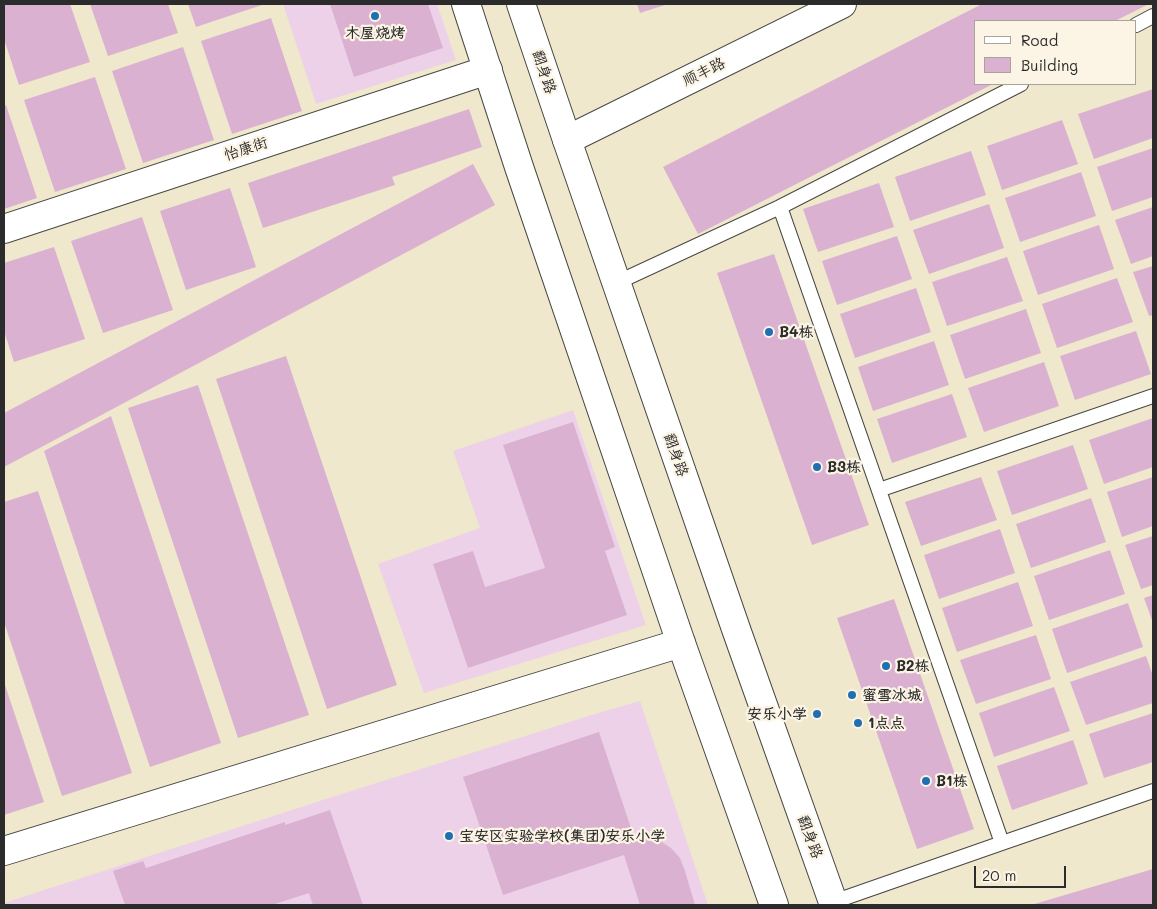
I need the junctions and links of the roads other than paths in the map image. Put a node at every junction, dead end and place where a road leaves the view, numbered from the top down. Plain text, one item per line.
1 (466, 4) edge
2 (521, 4) edge
3 (842, 4) edge
4 (1153, 16) edge
5 (1137, 24) edge
6 (488, 70) junction
7 (1019, 85) edge
8 (566, 140) junction
9 (780, 206) junction
10 (4, 229) edge
11 (616, 283) junction
12 (1153, 396) edge
13 (878, 490) junction
14 (681, 643) junction
15 (1153, 791) edge
16 (1002, 843) junction
17 (4, 851) edge
18 (833, 904) edge
19 (774, 905) edge

1 - 6 main road
2 - 8 main road, 翻身路
3 - 8 main road, 顺丰路
4 - 5 lane
6 - 10 main road, 怡康街
6 - 14 main road
7 - 9 lane
8 - 11 main road, 翻身路
9 - 11 lane
9 - 13 lane
11 - 18 main road, 翻身路
12 - 13 lane
13 - 16 lane
14 - 17 main road
14 - 19 main road
15 - 16 lane
16 - 18 lane

